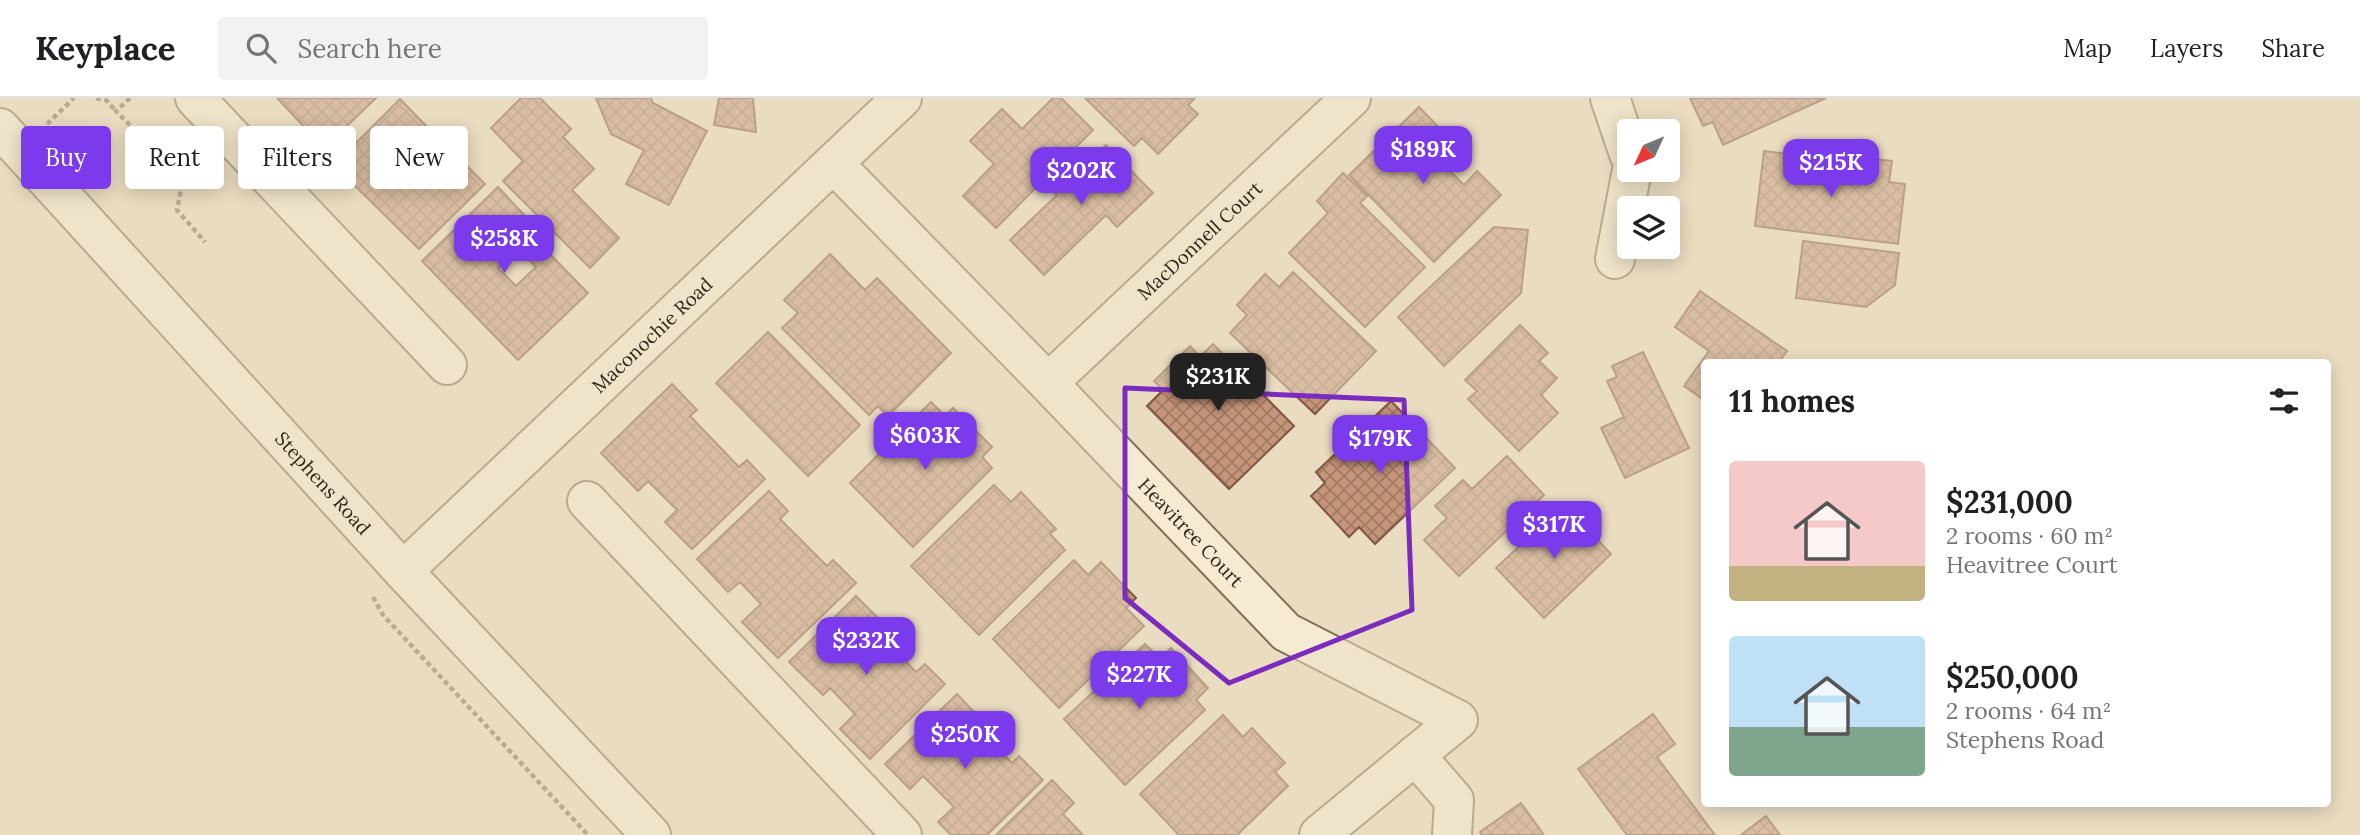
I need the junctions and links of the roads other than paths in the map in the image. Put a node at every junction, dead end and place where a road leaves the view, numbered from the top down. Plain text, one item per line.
1 (195, 98) edge
2 (902, 98) edge
3 (1351, 98) edge
4 (1610, 98) edge
5 (1617, 119) edge
6 (0, 128) edge
7 (834, 164) junction
8 (1630, 182) edge
9 (1615, 259) dead end
10 (447, 365) dead end
11 (1048, 383) junction
12 (587, 500) dead end
13 (402, 571) junction
14 (1415, 755) junction
15 (650, 835) edge
16 (902, 835) edge
17 (1319, 835) edge
18 (1452, 835) edge

1 - 10 street
2 - 7 street, Maconochie Road
3 - 11 street, MacDonnell Court
4 - 5 street
6 - 13 street, Stephens Road
7 - 11 street, Heavitree Court
7 - 13 street, Maconochie Road
8 - 9 street
11 - 14 street, Heavitree Court
12 - 16 street
13 - 15 street, Stephens Road
14 - 17 street, Heavitree Court
14 - 18 street

